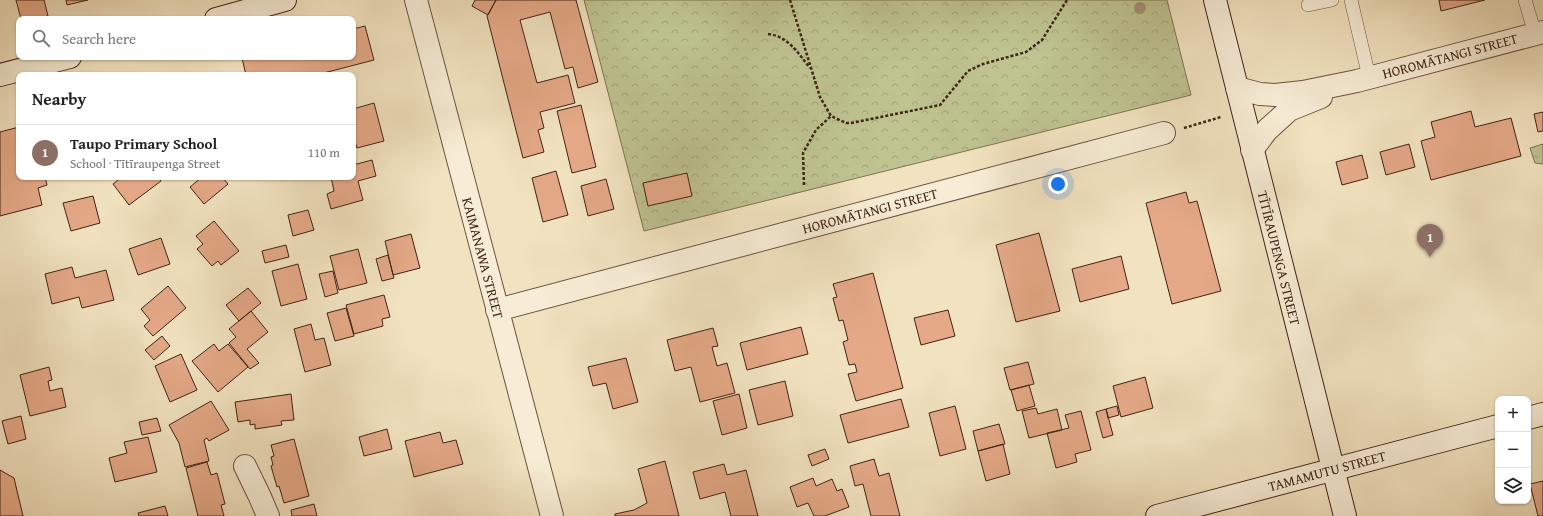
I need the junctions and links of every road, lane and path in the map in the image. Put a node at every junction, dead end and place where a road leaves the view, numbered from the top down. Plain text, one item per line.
1 (285, 0) edge
2 (416, 0) edge
3 (790, 0) edge
4 (1067, 0) edge
5 (1215, 0) edge
6 (1332, 0) edge
7 (1351, 0) edge
8 (1525, 0) edge
9 (1308, 5) dead end
10 (227, 16) edge
11 (1539, 33) edge
12 (768, 34) dead end
13 (58, 60) edge
14 (811, 70) junction
15 (0, 75) edge
16 (1363, 79) junction
17 (1237, 88) junction
18 (1242, 110) junction
19 (831, 116) junction
20 (1164, 133) joint
21 (1252, 150) junction
22 (804, 185) dead end
23 (497, 310) junction
24 (1543, 414) edge
25 (1531, 417) edge
26 (1495, 427) edge
27 (245, 466) dead end
28 (1333, 470) junction
29 (268, 516) edge
30 (552, 516) edge
31 (1157, 516) edge
32 (1345, 516) edge

1 - 10 street
2 - 23 street, KAIMANAWA STREET
3 - 14 path
4 - 19 path
5 - 17 street, TĪTĪRAUPENGA STREET
6 - 9 lane
7 - 16 lane
8 - 11 lane
11 - 16 street, HOROMĀTANGI STREET
12 - 14 path
13 - 15 street
14 - 19 path
16 - 17 street, HOROMĀTANGI STREET
16 - 21 street, HOROMĀTANGI STREET
17 - 18 street, TĪTĪRAUPENGA STREET
18 - 20 path
18 - 21 street, TĪTĪRAUPENGA STREET
19 - 22 path
20 - 23 street, HOROMĀTANGI STREET
21 - 28 street, TĪTĪRAUPENGA STREET
23 - 30 street, KAIMANAWA STREET
24 - 25 street
26 - 28 street, TAMAMUTU STREET
27 - 29 street
28 - 31 street, TAMAMUTU STREET
28 - 32 street, TĪTĪRAUPENGA STREET

